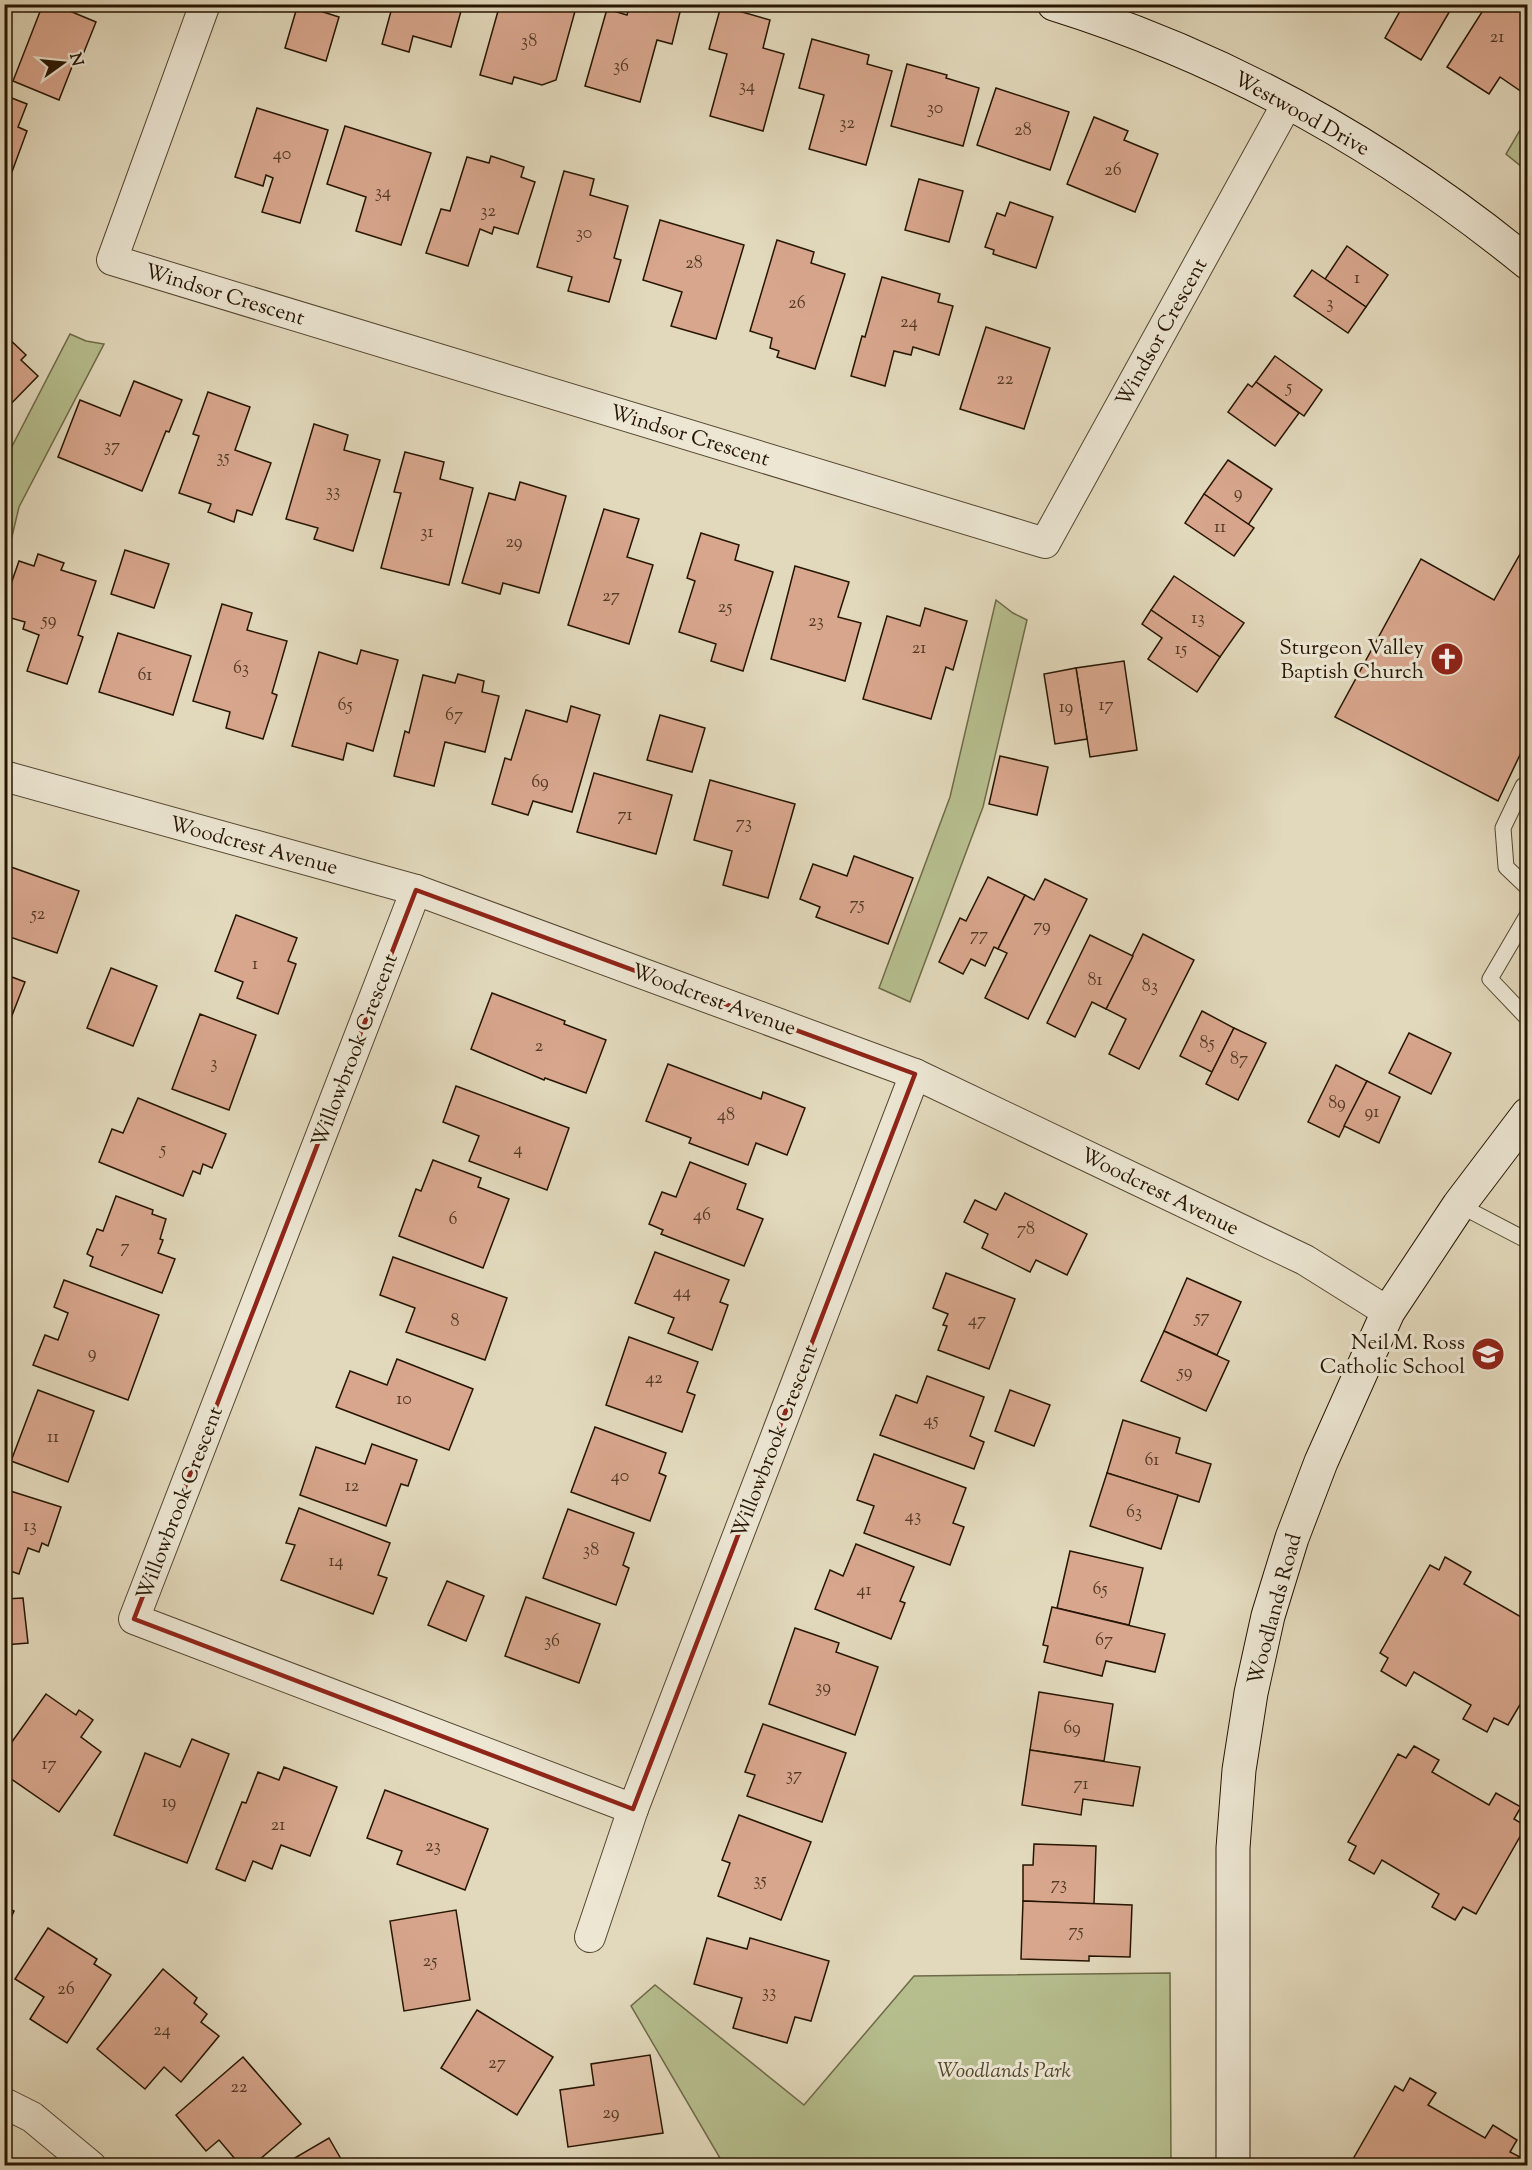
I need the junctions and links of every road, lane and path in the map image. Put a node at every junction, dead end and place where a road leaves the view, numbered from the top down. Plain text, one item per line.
1 (205, 4) edge
2 (1054, 4) edge
3 (1288, 102) junction
4 (1527, 263) edge
5 (4, 776) edge
6 (1527, 782) edge
7 (1527, 888) edge
8 (416, 890) junction
9 (1527, 914) edge
10 (1527, 1019) edge
11 (915, 1074) junction
12 (1527, 1114) edge
13 (1459, 1205) junction
14 (1527, 1241) edge
15 (1388, 1312) junction
16 (633, 1809) junction
17 (590, 1937) dead end
18 (4, 2103) edge
19 (91, 2166) edge
20 (1233, 2166) edge

1 - 3 street, Windsor Crescent
2 - 3 street, Westwood Drive
3 - 4 street, Westwood Drive
5 - 8 street, Woodcrest Avenue
6 - 7 lane
8 - 11 street, Woodcrest Avenue
8 - 16 street, Willowbrook Crescent
9 - 10 lane
11 - 15 street, Woodcrest Avenue
11 - 16 street, Willowbrook Crescent
12 - 13 street, Woodlands Road
13 - 14 lane
13 - 15 street, Woodlands Road
15 - 20 street, Woodlands Road
16 - 17 street, Willowbrook Crescent
18 - 19 street

